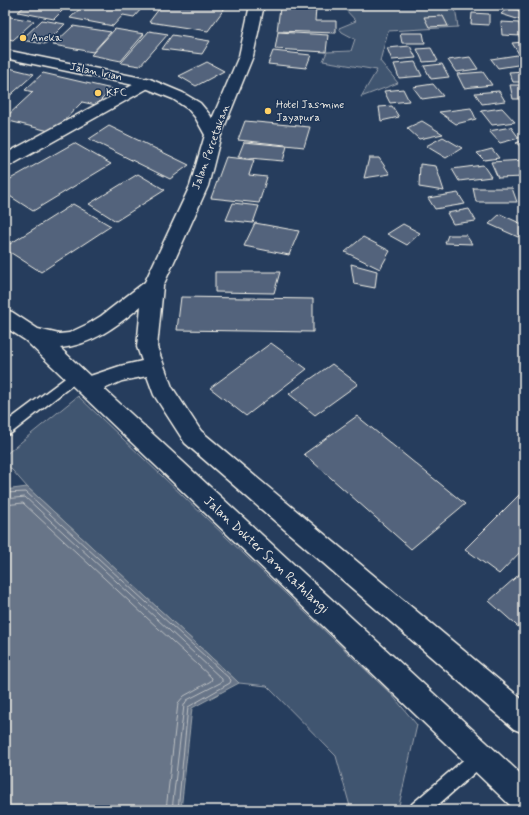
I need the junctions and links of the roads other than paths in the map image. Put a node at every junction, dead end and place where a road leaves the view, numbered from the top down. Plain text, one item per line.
1 (257, 5) edge
2 (5, 54) edge
3 (147, 83) junction
4 (213, 135) junction
5 (5, 161) edge
6 (153, 286) junction
7 (5, 317) edge
8 (32, 335) junction
9 (154, 367) junction
10 (82, 381) junction
11 (5, 430) edge
12 (524, 719) edge
13 (481, 756) junction
14 (524, 797) edge
15 (418, 810) edge

1 - 4 main road, Jalan Percetakan
2 - 3 main road, Jalan Irian
3 - 4 main road, Jalan Irian
3 - 5 main road
4 - 6 main road, Jalan Percetakan
6 - 8 main road
6 - 9 main road
7 - 8 main road, Jalan Dokter Sam Ratulangi
8 - 10 main road, Jalan Dokter Sam Ratulangi
9 - 10 main road
9 - 12 main road
10 - 11 lane
10 - 13 main road, Jalan Dokter Sam Ratulangi
13 - 14 main road, Jalan Dokter Sam Ratulangi
13 - 15 lane

